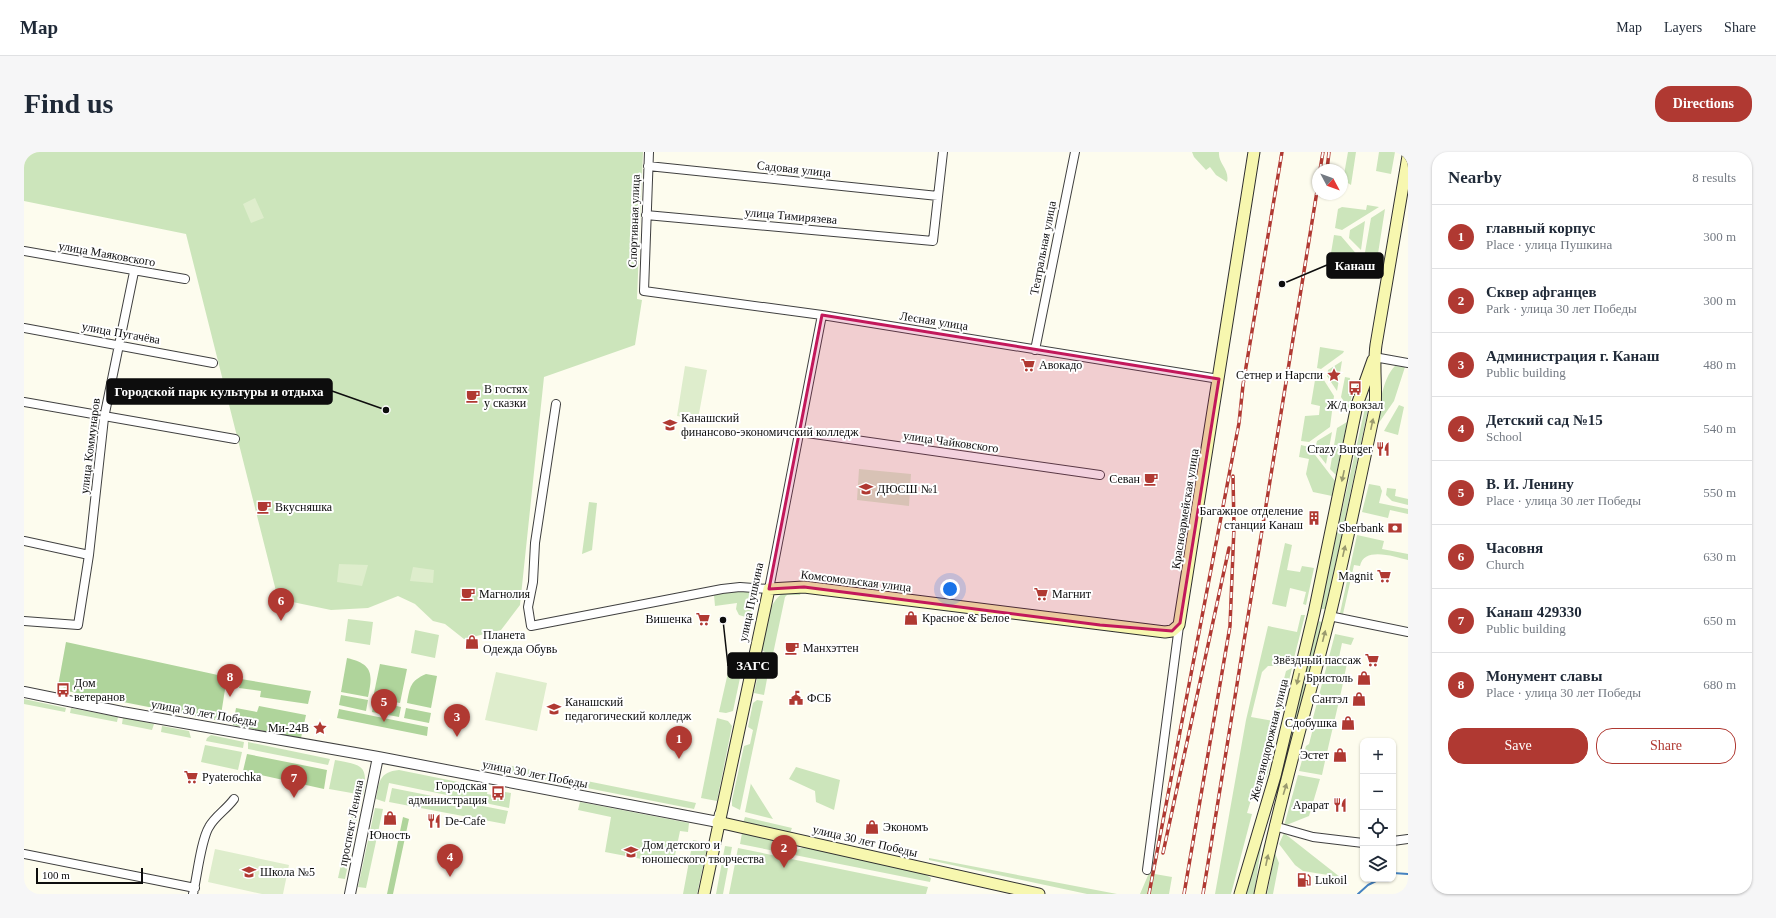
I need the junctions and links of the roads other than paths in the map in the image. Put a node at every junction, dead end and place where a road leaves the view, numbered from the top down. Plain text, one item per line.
1 (649, 152) edge
2 (943, 152) edge
3 (1075, 152) edge
4 (1254, 152) edge
5 (1408, 156) edge
6 (648, 166) junction
7 (938, 196) junction
8 (646, 215) junction
9 (24, 251) edge
10 (134, 272) junction
11 (185, 279) dead end
12 (644, 291) joint
13 (822, 315) junction
14 (24, 328) edge
15 (118, 345) junction
16 (1035, 350) junction
17 (1374, 357) junction
18 (213, 363) dead end
19 (1408, 363) edge
20 (1219, 379) junction
21 (24, 402) edge
22 (556, 404) dead end
23 (104, 418) junction
24 (800, 432) junction
25 (235, 439) dead end
26 (1100, 475) dead end
27 (24, 542) edge
28 (89, 555) junction
29 (769, 589) junction
30 (1314, 613) junction
31 (1329, 616) junction
32 (24, 621) edge
33 (1179, 626) junction
34 (1165, 632) junction
35 (1408, 632) edge
36 (1176, 649) junction
37 (24, 692) edge
38 (745, 694) joint
39 (378, 757) junction
40 (234, 799) dead end
41 (718, 822) junction
42 (1274, 826) junction
43 (1408, 839) edge
44 (1396, 841) edge
45 (1360, 842) edge
46 (24, 854) edge
47 (1147, 870) dead end
48 (194, 891) edge
49 (350, 894) edge
50 (704, 894) edge
51 (1039, 894) edge
52 (1240, 894) edge
53 (1260, 894) edge

1 - 6 street, Спортивная улица
2 - 7 street
3 - 16 street, Театральная улица
4 - 20 main road, Красноармейская улица
5 - 17 main road, Железнодорожная улица
6 - 7 street, Садовая улица
6 - 8 street, Спортивная улица
7 - 8 street, улица Тимирязева
8 - 12 street, Спортивная улица
9 - 10 street, улица Маяковского
10 - 11 street, улица Маяковского
10 - 15 street, улица Коммунаров
12 - 13 street, Лесная улица
13 - 16 street, Лесная улица
13 - 24 street, улица Пушкина
14 - 15 street, улица Пугачёва
15 - 18 street, улица Пугачёва
15 - 23 street, улица Коммунаров
16 - 20 street, Лесная улица
17 - 19 street
17 -> 30 main road, Железнодорожная улица
31 -> 17 main road, Железнодорожная улица
20 - 33 main road, Красноармейская улица
21 - 23 street
22 - 29 street, Комсомольская улица
23 - 25 street
23 - 28 street, улица Коммунаров
24 - 26 street, улица Чайковского
24 - 29 street, улица Пушкина
27 - 28 street
28 - 32 street, улица Коммунаров
29 - 34 main road, Комсомольская улица
29 - 38 main road, улица Пушкина
30 - 31 main road
30 -> 52 main road, Железнодорожная улица
31 - 35 street
42 -> 31 main road, Железнодорожная улица
33 - 34 main road
33 - 36 street, Красноармейская улица
34 - 36 street
36 - 47 street, Красноармейская улица
37 - 39 street, улица 30 лет Победы
38 - 41 street, улица Пушкина
39 - 41 street, улица 30 лет Победы
39 - 49 street, проспект Ленина
40 - 48 street
41 - 50 main road, улица Пушкина
41 - 51 main road, улица 30 лет Победы
42 - 45 street
53 -> 42 main road, Железнодорожная улица
43 - 44 street
46 - 48 street

